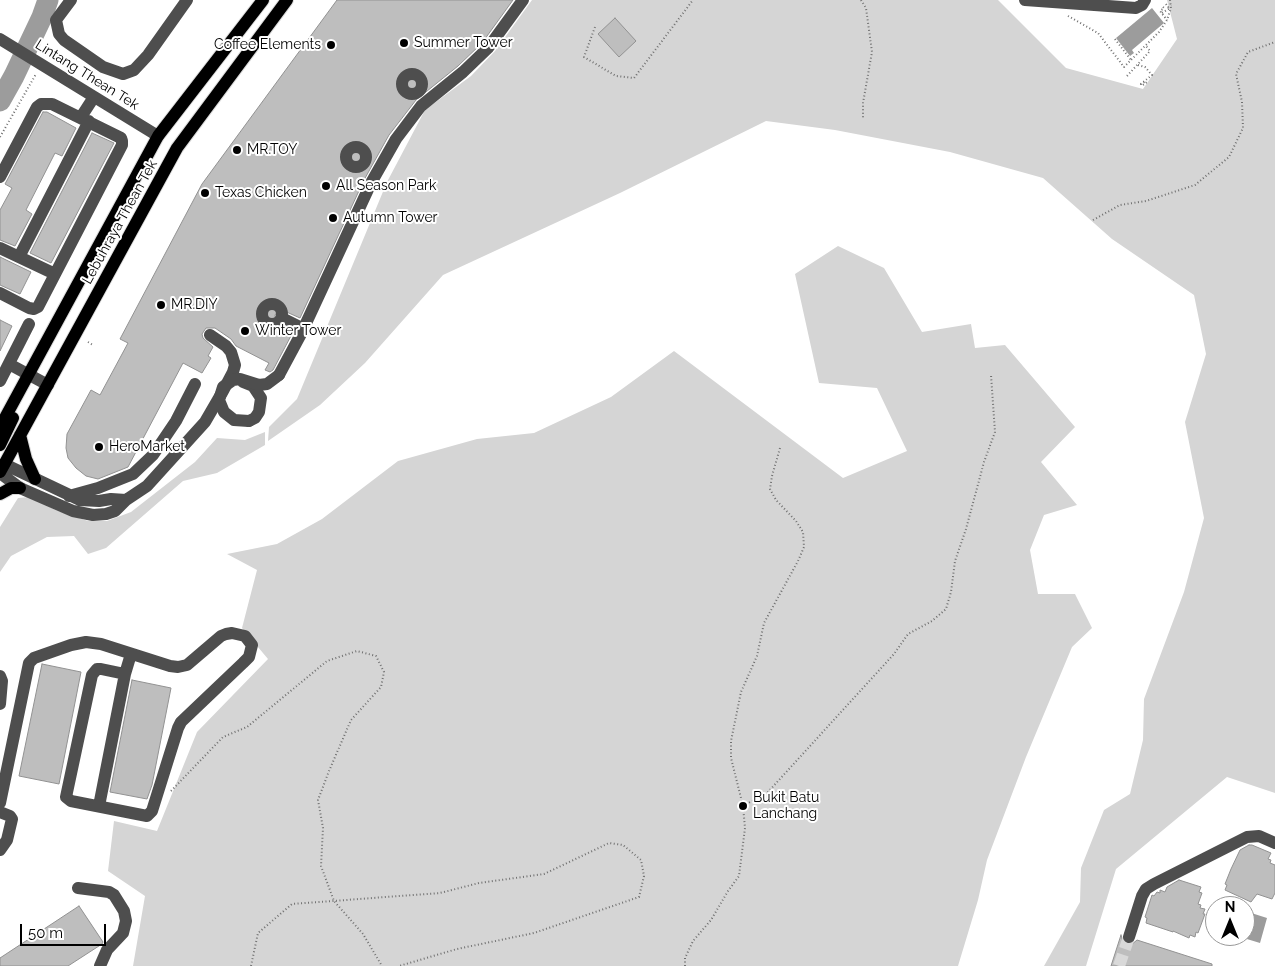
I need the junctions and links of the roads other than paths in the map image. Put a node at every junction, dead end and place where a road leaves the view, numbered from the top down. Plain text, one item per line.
1 (71, 0) edge
2 (187, 0) edge
3 (263, 0) edge
4 (287, 0) edge
5 (1025, 0) edge
6 (1145, 0) edge
7 (517, 2) edge
8 (2, 40) edge
9 (94, 97) junction
10 (85, 119) junction
11 (158, 136) junction
12 (364, 164) dead end
13 (376, 174) junction
14 (0, 177) edge
15 (0, 248) edge
16 (19, 257) junction
17 (55, 274) junction
18 (0, 293) edge
19 (282, 318) dead end
20 (29, 324) dead end
21 (304, 329) junction
22 (210, 335) dead end
23 (8, 364) junction
24 (28, 375) junction
25 (0, 381) edge
26 (195, 384) dead end
27 (48, 385) junction
28 (223, 390) junction
29 (16, 396) junction
30 (0, 427) edge
31 (20, 435) junction
32 (0, 445) edge
33 (1, 469) edge
34 (35, 479) junction
35 (20, 488) junction
36 (0, 494) edge
37 (69, 496) junction
38 (126, 500) junction
39 (131, 654) junction
40 (125, 674) junction
41 (0, 676) edge
42 (0, 704) edge
43 (1, 799) edge
44 (100, 806) junction
45 (0, 812) edge
46 (1275, 843) edge
47 (0, 850) edge
48 (78, 888) dead end
49 (1128, 937) tunnel mouth
50 (100, 966) edge

1 - 2 street
3 - 11 main road, Lebuhraya Thean Tek
4 - 27 main road, Lebuhraya Thean Tek
5 - 6 street
7 - 13 street
8 - 9 street, Lintang Thean Tek
9 - 10 street
9 - 11 street, Lintang Thean Tek
10 - 14 street
10 - 16 street
10 - 17 street
11 - 24 main road, Lebuhraya Thean Tek
12 - 13 street
13 - 21 street
15 - 16 street
16 - 17 street
17 - 18 street
19 - 21 street
20 - 23 street
21 - 28 street, bridge
22 - 28 street
23 - 24 street
23 - 25 street
24 - 27 street
24 - 29 main road, Lebuhraya Thean Tek
26 - 37 street
27 - 31 main road, Lebuhraya Thean Tek
28 - 38 street
29 - 30 main road, Lebuhraya Thean Tek
29 - 32 main road
31 - 33 main road, Lebuhraya Thean Tek
31 - 34 main road
33 - 34 street
33 - 35 street
34 - 37 street
35 - 36 main road
35 - 38 street
37 - 38 street
39 - 40 street
39 - 43 street
39 - 44 street
40 - 44 street
40 - 44 street
41 - 42 street
45 - 47 street
46 - 49 street
48 - 50 street

